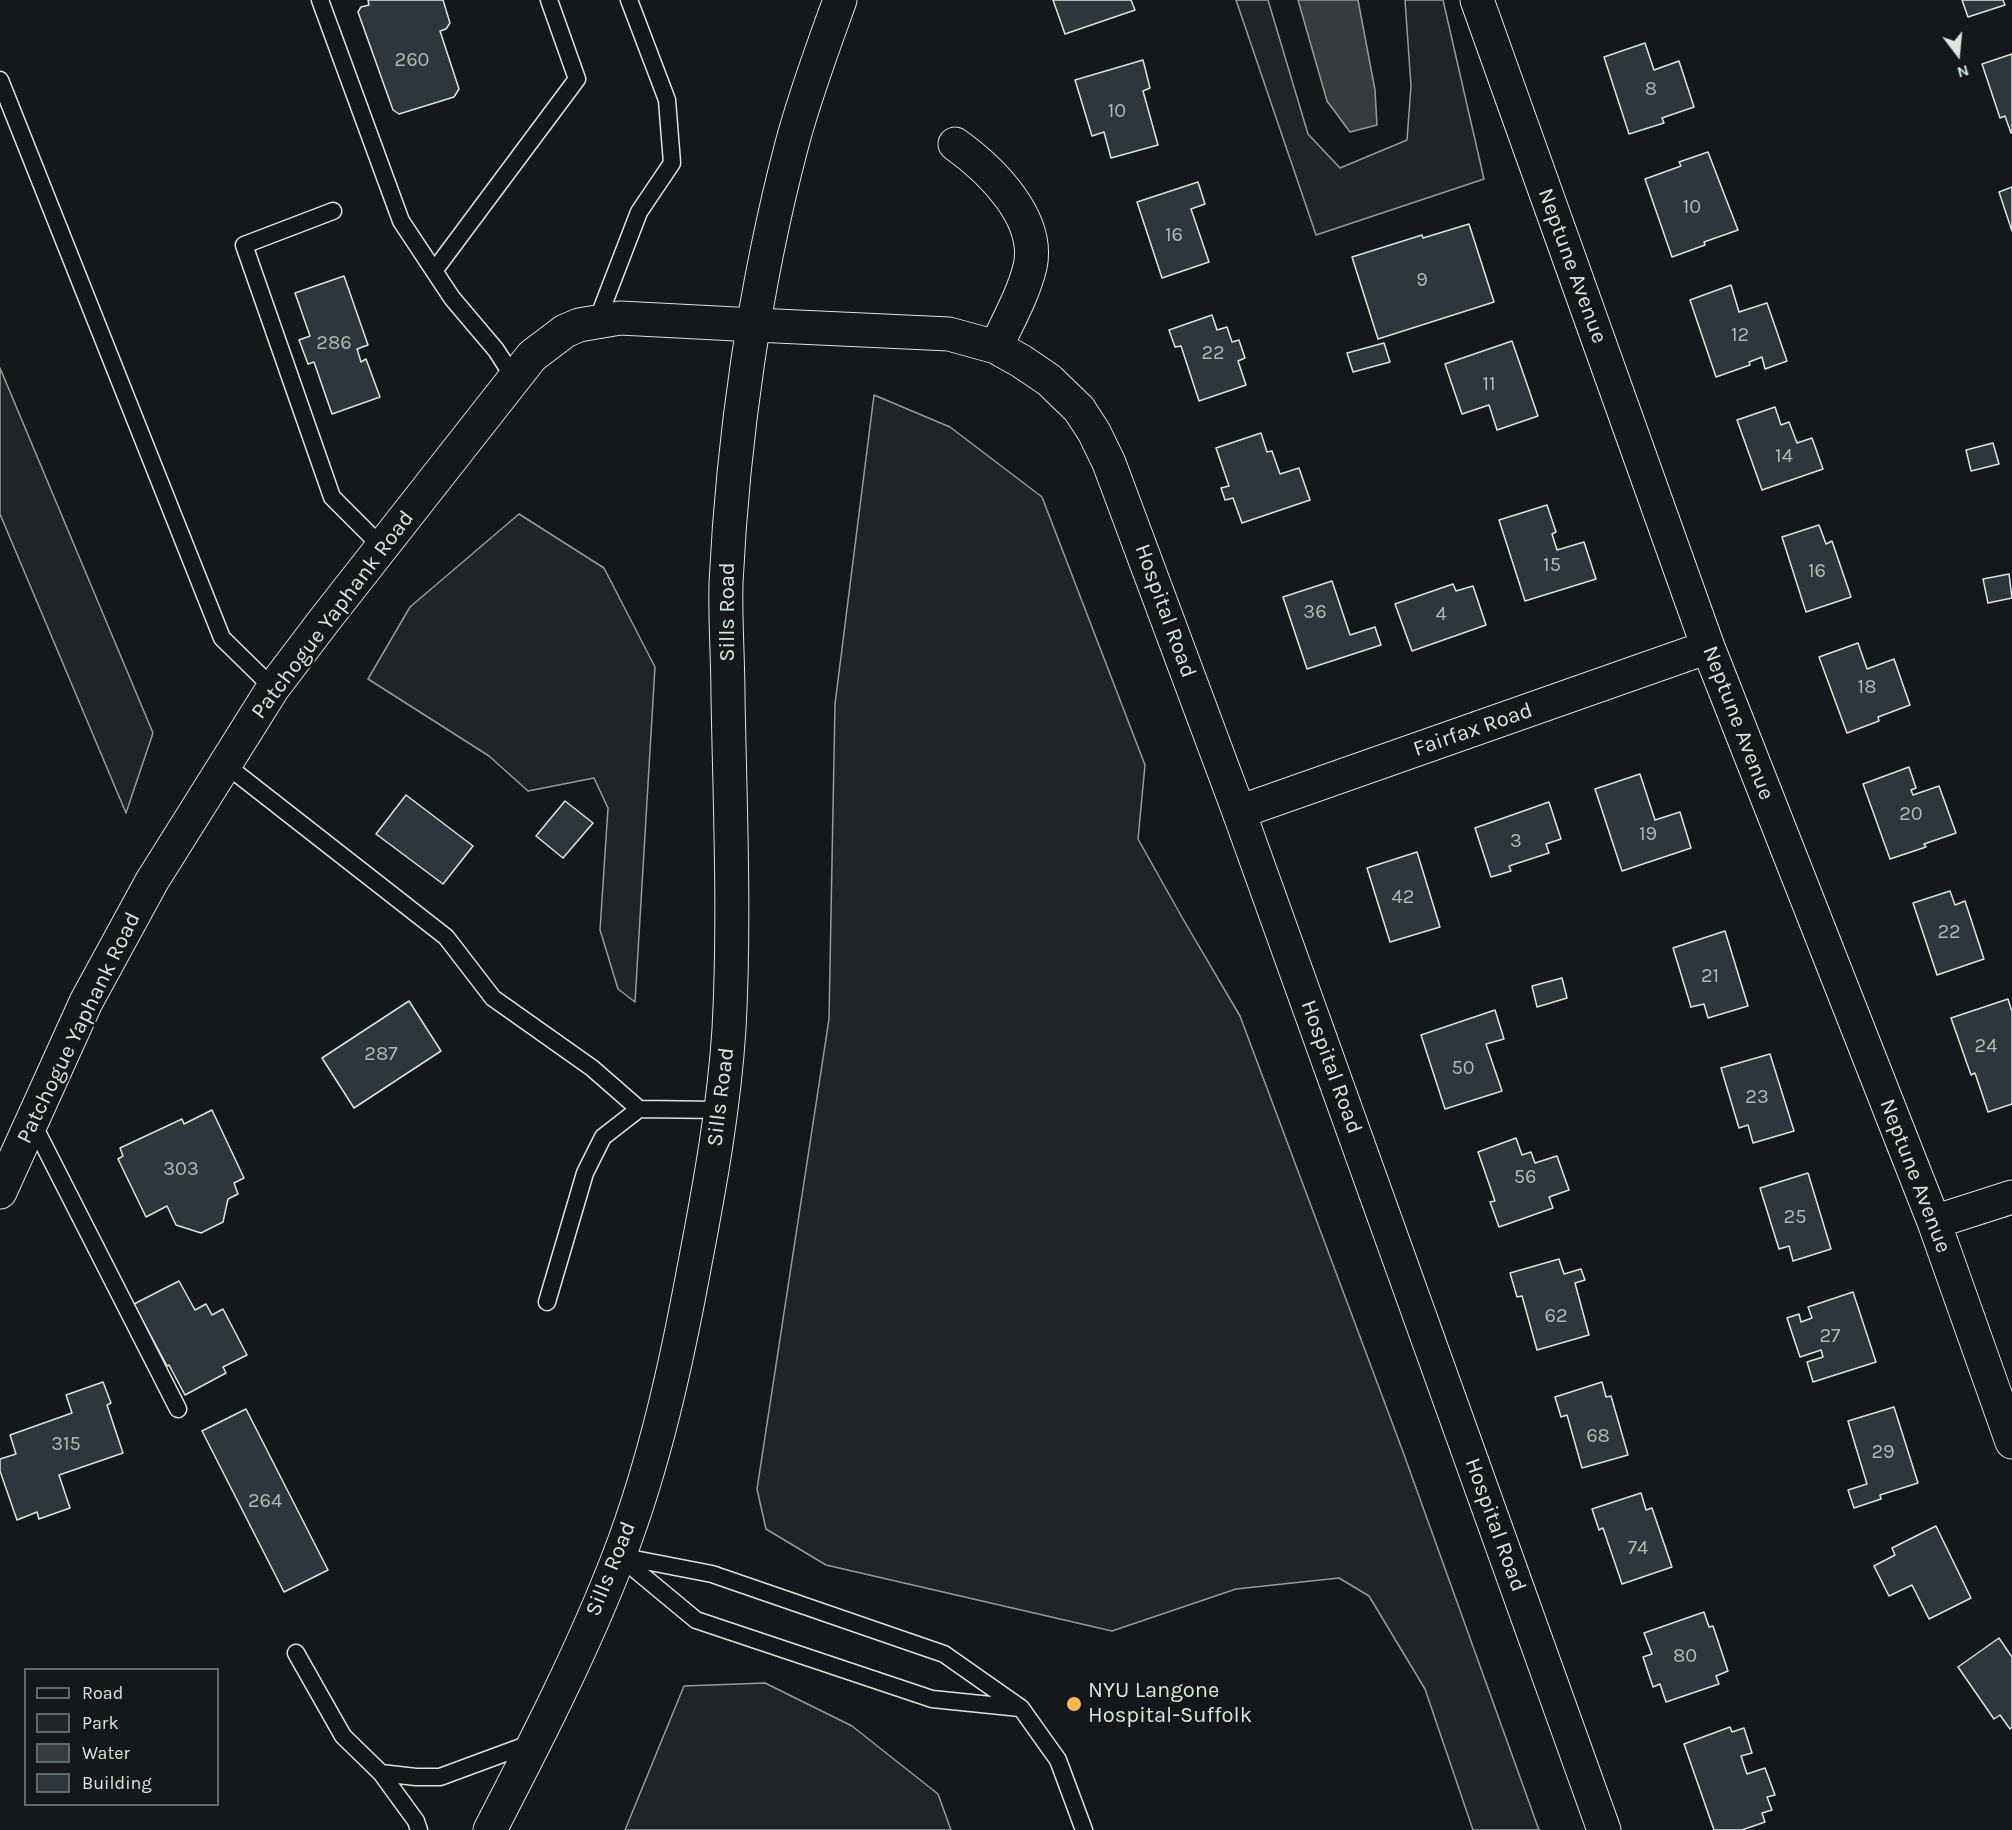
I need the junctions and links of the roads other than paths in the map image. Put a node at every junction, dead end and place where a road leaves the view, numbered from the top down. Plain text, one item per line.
1 (320, 0) edge
2 (549, 0) edge
3 (629, 0) edge
4 (840, 0) edge
5 (1477, 0) edge
6 (0, 80) edge
7 (955, 144) dead end
8 (333, 212) dead end
9 (434, 271) junction
10 (597, 321) junction
11 (755, 326) junction
12 (996, 347) junction
13 (514, 378) junction
14 (383, 548) junction
15 (1708, 647) junction
16 (273, 688) junction
17 (226, 765) junction
18 (1239, 812) junction
19 (639, 1108) junction
20 (722, 1110) junction
21 (32, 1122) junction
22 (0, 1192) edge
23 (2012, 1197) edge
24 (1934, 1222) junction
25 (547, 1302) dead end
26 (178, 1409) dead end
27 (2012, 1442) edge
28 (619, 1556) junction
29 (296, 1653) dead end
30 (1021, 1708) junction
31 (536, 1742) junction
32 (381, 1773) junction
33 (419, 1830) edge
34 (490, 1830) edge
35 (1084, 1830) edge
36 (1604, 1830) edge

1 - 9 lane
2 - 9 lane
3 - 10 lane
4 - 11 street, Sills Road
5 - 15 street, Neptune Avenue
6 - 16 lane
7 - 12 street
8 - 14 lane
9 - 13 lane
10 - 11 street, Patchogue Yaphank Road
10 - 13 street, Patchogue Yaphank Road
11 - 12 street, Hospital Road
11 - 20 street, Sills Road
12 - 18 street, Hospital Road
13 - 14 street, Patchogue Yaphank Road
14 - 16 street, Patchogue Yaphank Road
15 - 18 street, Fairfax Road
15 - 24 street, Neptune Avenue
16 - 17 street, Patchogue Yaphank Road
17 - 19 lane
17 - 21 street, Patchogue Yaphank Road
18 - 36 street, Hospital Road
19 - 20 lane
19 - 25 lane
20 - 28 street, Sills Road
21 - 22 street, Patchogue Yaphank Road
21 - 26 lane
23 - 24 street
24 - 27 street, Neptune Avenue
28 - 30 lane
28 - 30 lane
28 - 31 street, Sills Road
29 - 32 lane
30 - 35 lane
31 - 32 lane
31 - 34 street, Sills Road
32 - 33 lane

